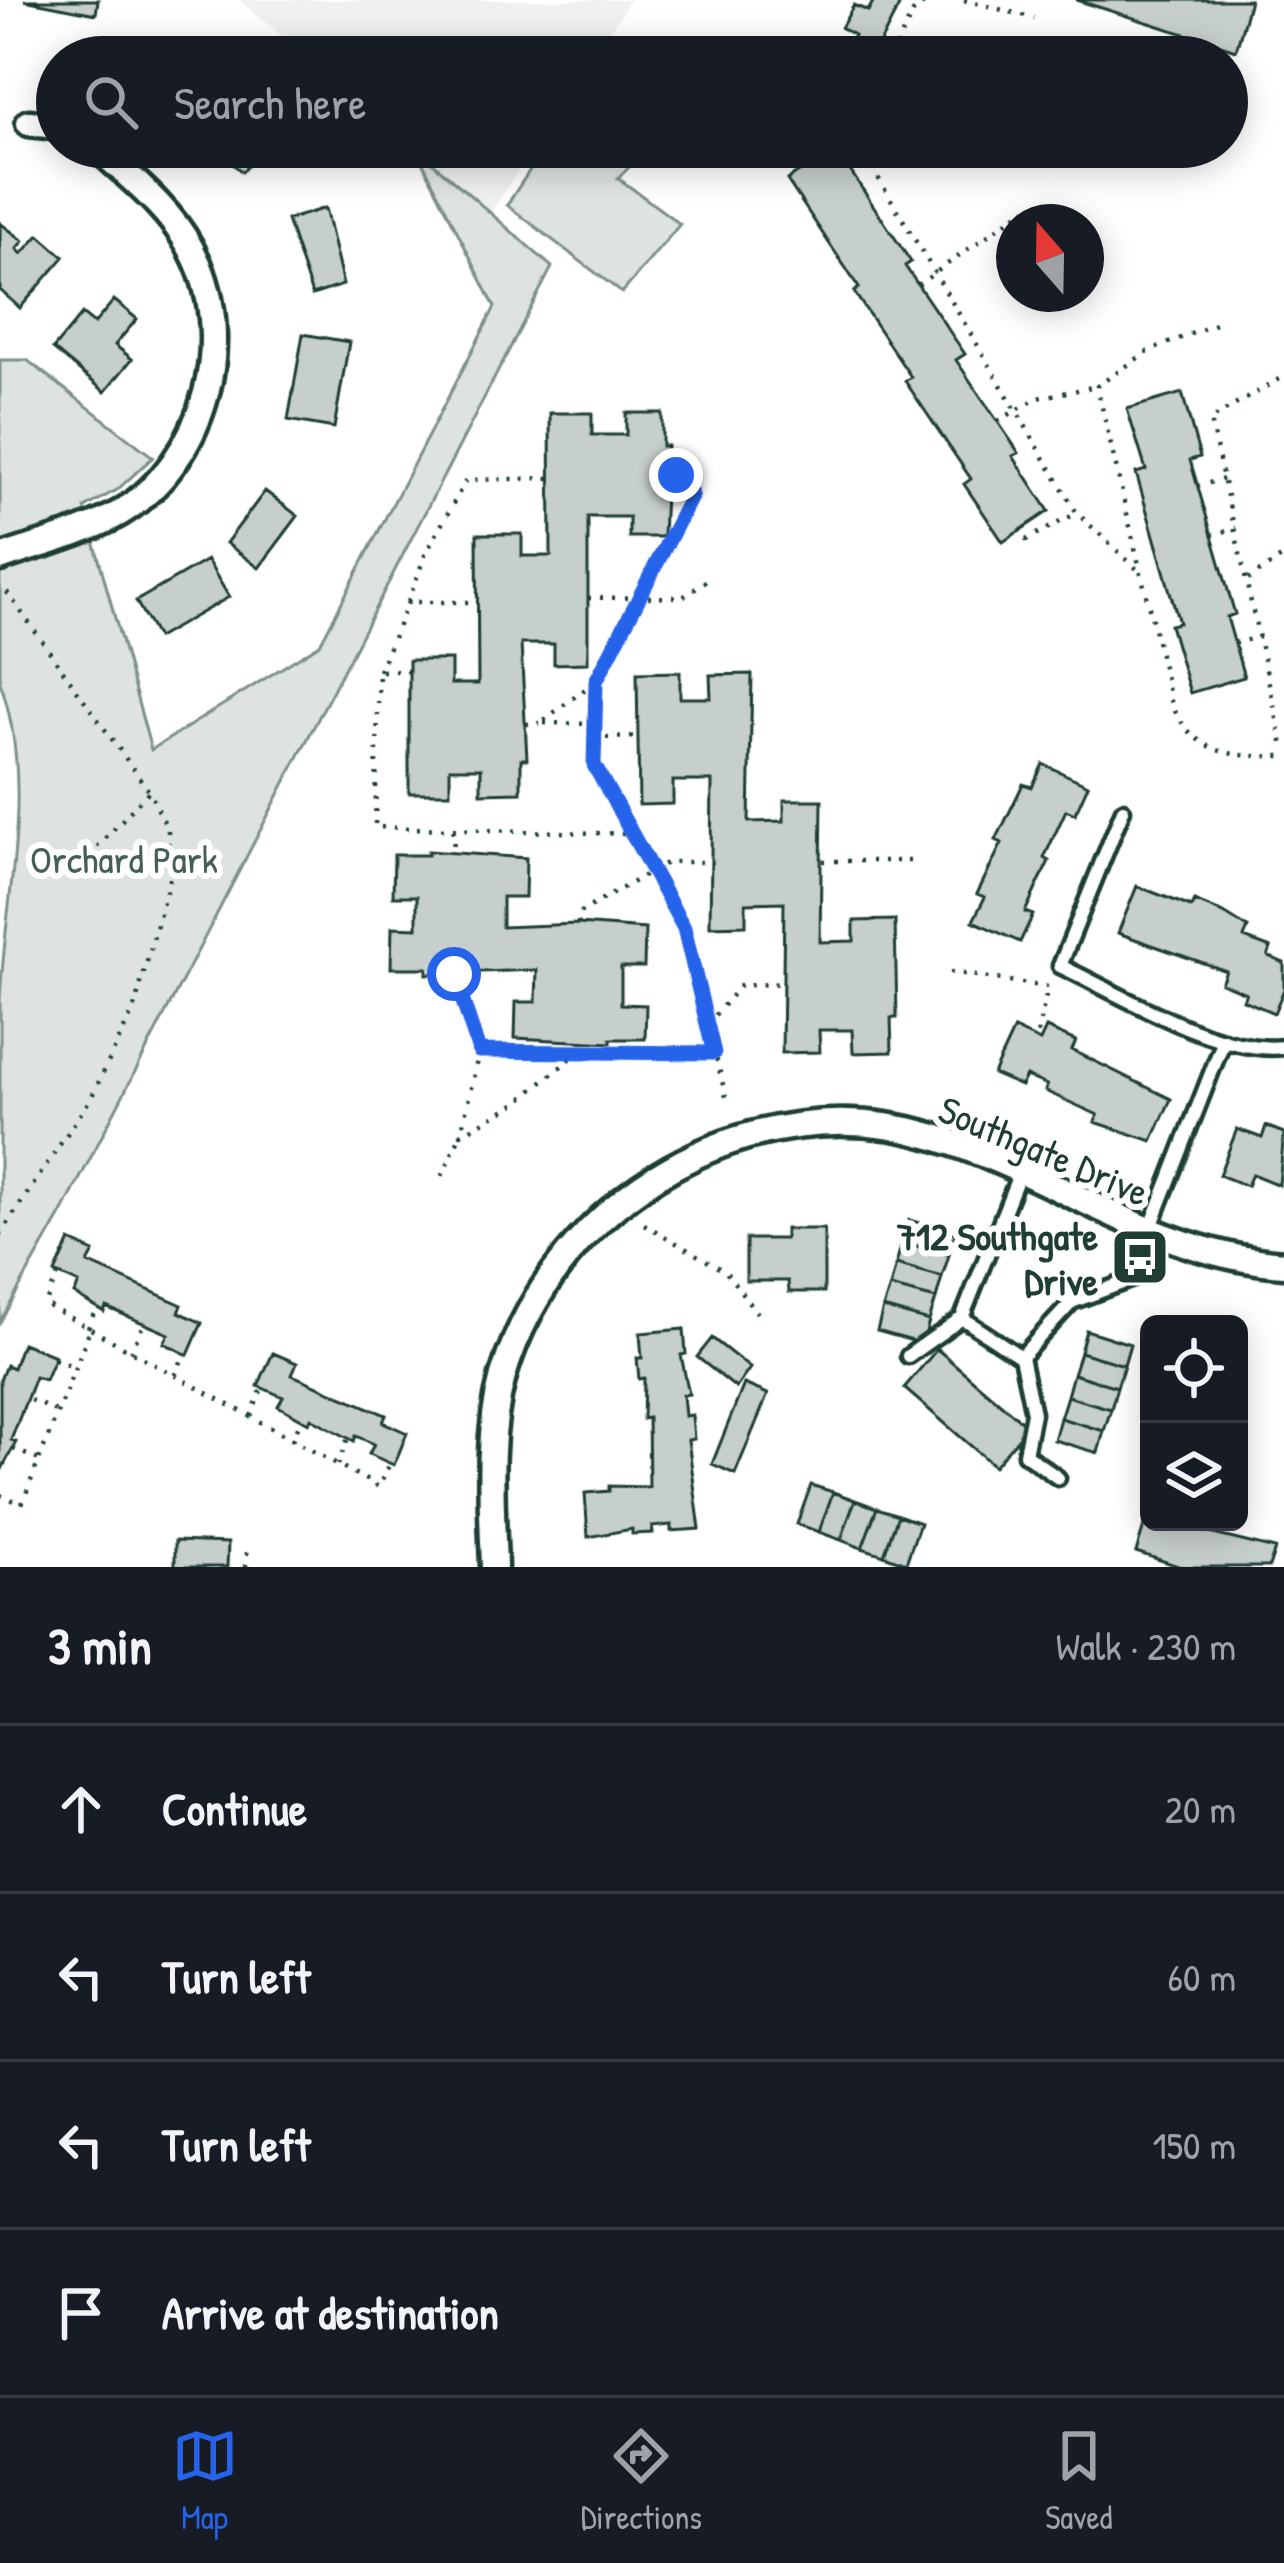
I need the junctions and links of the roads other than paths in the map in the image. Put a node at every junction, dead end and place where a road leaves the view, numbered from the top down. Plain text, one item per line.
1 (29, 123) dead end
2 (36, 124) edge
3 (120, 168) edge
4 (0, 558) edge
5 (1123, 810) dead end
6 (1223, 1040) junction
7 (1284, 1047) edge
8 (1020, 1172) junction
9 (1155, 1236) junction
10 (1284, 1264) edge
11 (962, 1318) junction
12 (908, 1356) dead end
13 (1021, 1357) junction
14 (1058, 1478) dead end
15 (494, 1567) edge

1 - 2 street
3 - 4 street
5 - 6 lane
6 - 7 lane
6 - 9 lane
8 - 9 street, Southgate Drive
8 - 11 lane
8 - 15 street, Southgate Drive
9 - 10 street, Southgate Drive
9 - 13 lane
11 - 12 lane
11 - 13 lane
13 - 14 lane

